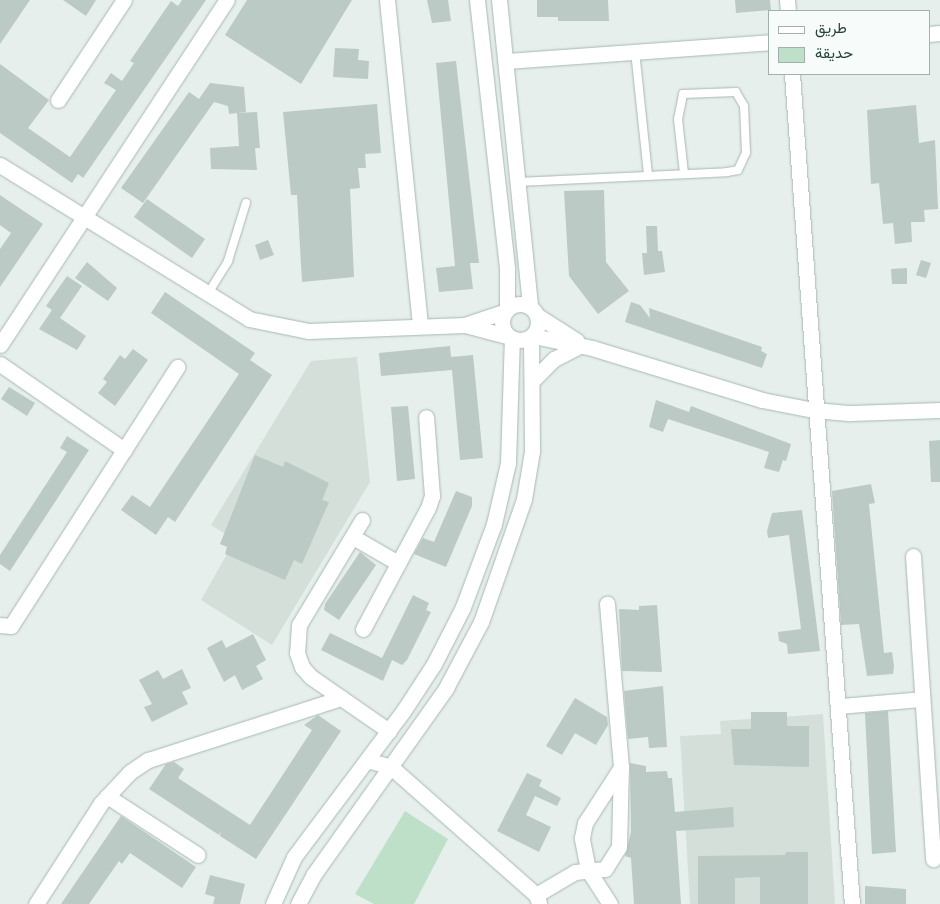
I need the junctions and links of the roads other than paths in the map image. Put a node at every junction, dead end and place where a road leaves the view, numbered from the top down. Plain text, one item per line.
1 (124, 0) edge
2 (227, 0) edge
3 (387, 0) edge
4 (477, 0) edge
5 (499, 0) edge
6 (768, 42) edge
7 (635, 51) junction
8 (507, 61) junction
9 (792, 75) edge
10 (58, 100) dead end
11 (0, 165) edge
12 (684, 173) junction
13 (648, 174) junction
14 (518, 182) junction
15 (246, 203) dead end
16 (83, 218) junction
17 (207, 295) junction
18 (507, 310) junction
19 (534, 311) junction
20 (420, 324) junction
21 (465, 325) junction
22 (510, 337) junction
23 (532, 337) junction
24 (0, 345) edge
25 (586, 347) junction
26 (0, 364) edge
27 (177, 367) dead end
28 (533, 380) junction
29 (814, 410) junction
30 (940, 410) edge
31 (426, 417) dead end
32 (124, 450) junction
33 (362, 520) dead end
34 (353, 536) junction
35 (913, 556) dead end
36 (398, 563) junction
37 (607, 604) dead end
38 (0, 625) edge
39 (363, 629) dead end
40 (341, 698) junction
41 (922, 699) junction
42 (840, 706) junction
43 (389, 731) junction
44 (367, 760) junction
45 (391, 767) junction
46 (621, 767) junction
47 (107, 796) junction
48 (198, 855) dead end
49 (933, 859) dead end
50 (588, 870) junction
51 (537, 899) edge
52 (36, 904) edge
53 (273, 904) edge
54 (298, 904) edge
55 (610, 904) edge
56 (852, 904) edge

1 - 10 street
2 - 16 street
3 - 20 street
4 - 18 street
5 - 8 street
6 - 7 street
7 - 8 street
7 - 13 lane
8 - 14 street
9 - 29 street
11 - 16 street
12 - 12 lane
12 - 13 lane
13 - 14 lane
14 - 19 street
15 - 17 lane
16 - 17 street
16 - 24 street
17 - 20 street
18 - 19 street
18 - 21 street
18 - 22 street
19 - 23 street
19 - 25 street
20 - 21 street
21 - 22 street
22 - 23 street
22 - 43 street
23 - 25 street
23 - 28 street
25 - 28 street
25 - 29 street
26 - 32 street
27 - 32 street
28 - 45 street
29 - 30 street
29 - 42 street
31 - 36 street
32 - 38 street
33 - 34 street
34 - 36 street
34 - 40 street
35 - 41 street
36 - 39 street
37 - 46 street
40 - 43 street
40 - 47 street
41 - 42 street
41 - 49 street
42 - 56 street
43 - 44 street
44 - 45 street
44 - 53 street
45 - 51 street
45 - 54 street
46 - 50 street
46 - 50 street
47 - 48 street
47 - 52 street
50 - 51 street
50 - 55 street

